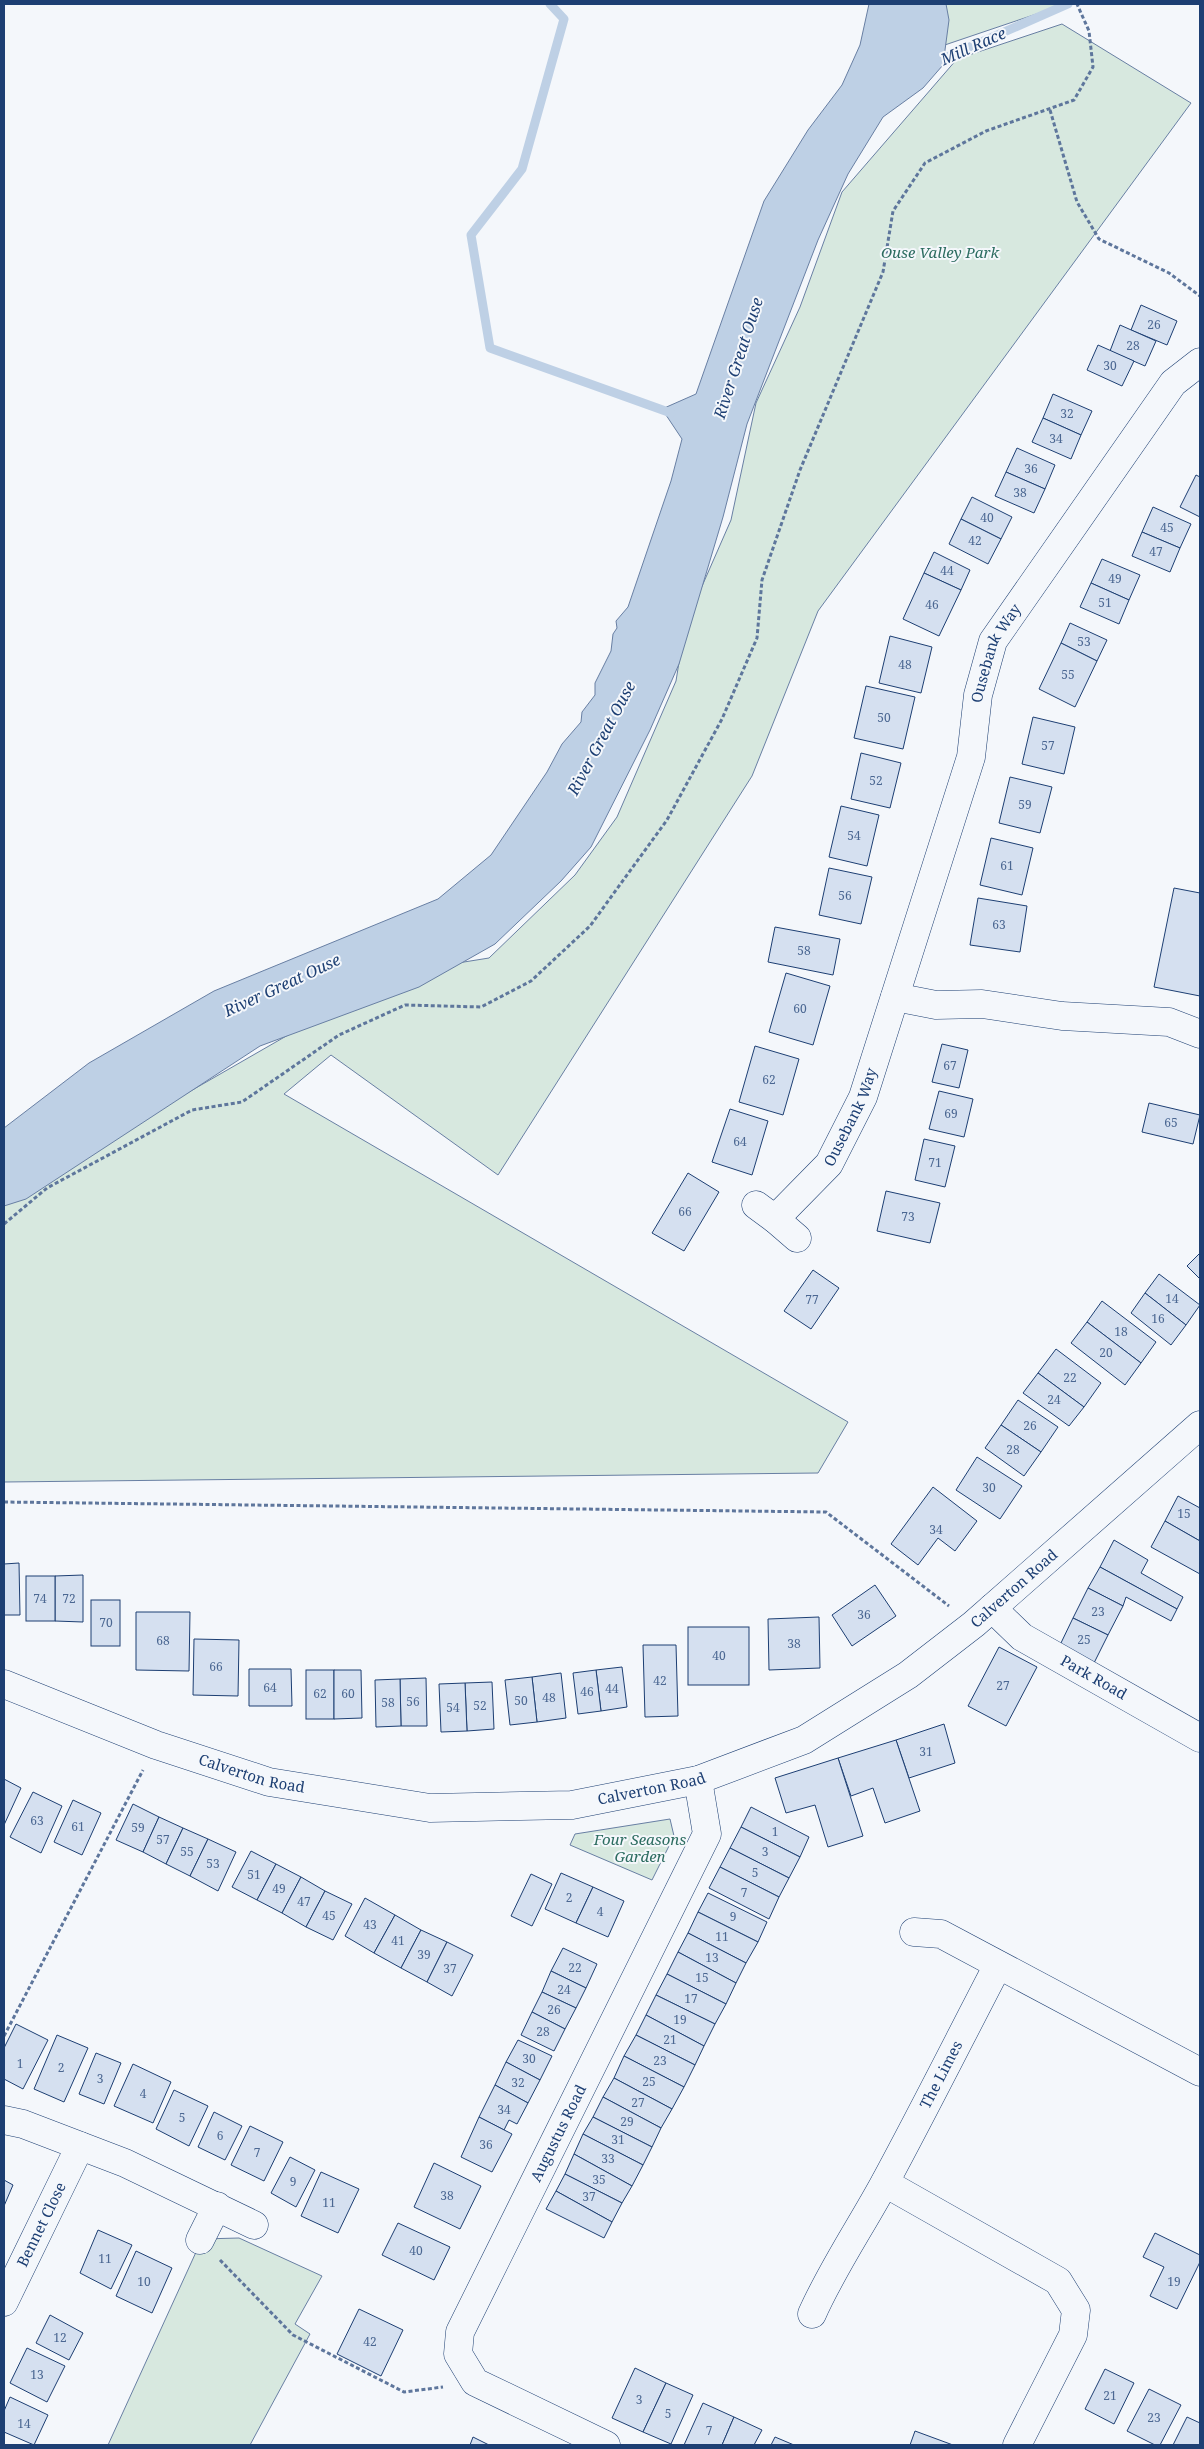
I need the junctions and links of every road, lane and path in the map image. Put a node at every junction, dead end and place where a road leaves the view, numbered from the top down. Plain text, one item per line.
1 (1077, 4) edge
2 (1050, 110) junction
3 (1200, 296) edge
4 (1200, 362) edge
5 (896, 997) junction
6 (1200, 1034) edge
7 (4, 1224) edge
8 (797, 1238) dead end
9 (1200, 1425) edge
10 (4, 1502) edge
11 (983, 1616) junction
12 (4, 1684) edge
13 (1200, 1738) edge
14 (156, 1745) junction
15 (698, 1780) junction
16 (914, 1932) dead end
17 (998, 1965) junction
18 (4, 2036) edge
19 (1200, 2072) edge
20 (4, 2120) edge
21 (80, 2146) junction
22 (884, 2183) junction
23 (217, 2206) junction
24 (254, 2225) dead end
25 (200, 2240) joint
26 (4, 2302) edge
27 (812, 2314) dead end
28 (475, 2382) junction
29 (572, 2438) edge
30 (606, 2445) edge
31 (1017, 2445) edge

1 - 2 path
2 - 3 path
2 - 7 path
4 - 5 street, Ousebank Way
5 - 6 street
5 - 8 street, Ousebank Way
9 - 11 street, Calverton Road
10 - 11 path
11 - 13 street, Park Road
11 - 15 street, Calverton Road
12 - 14 street, Calverton Road
14 - 15 street, Calverton Road
14 - 18 path
15 - 28 street, Augustus Road
16 - 17 street
17 - 19 street
17 - 22 street, The Limes
20 - 21 street
21 - 23 street
21 - 26 street, Bennet Close
22 - 27 street, The Limes
22 - 31 street
23 - 24 street
23 - 25 street
25 - 28 path
28 - 29 street
29 - 30 street

